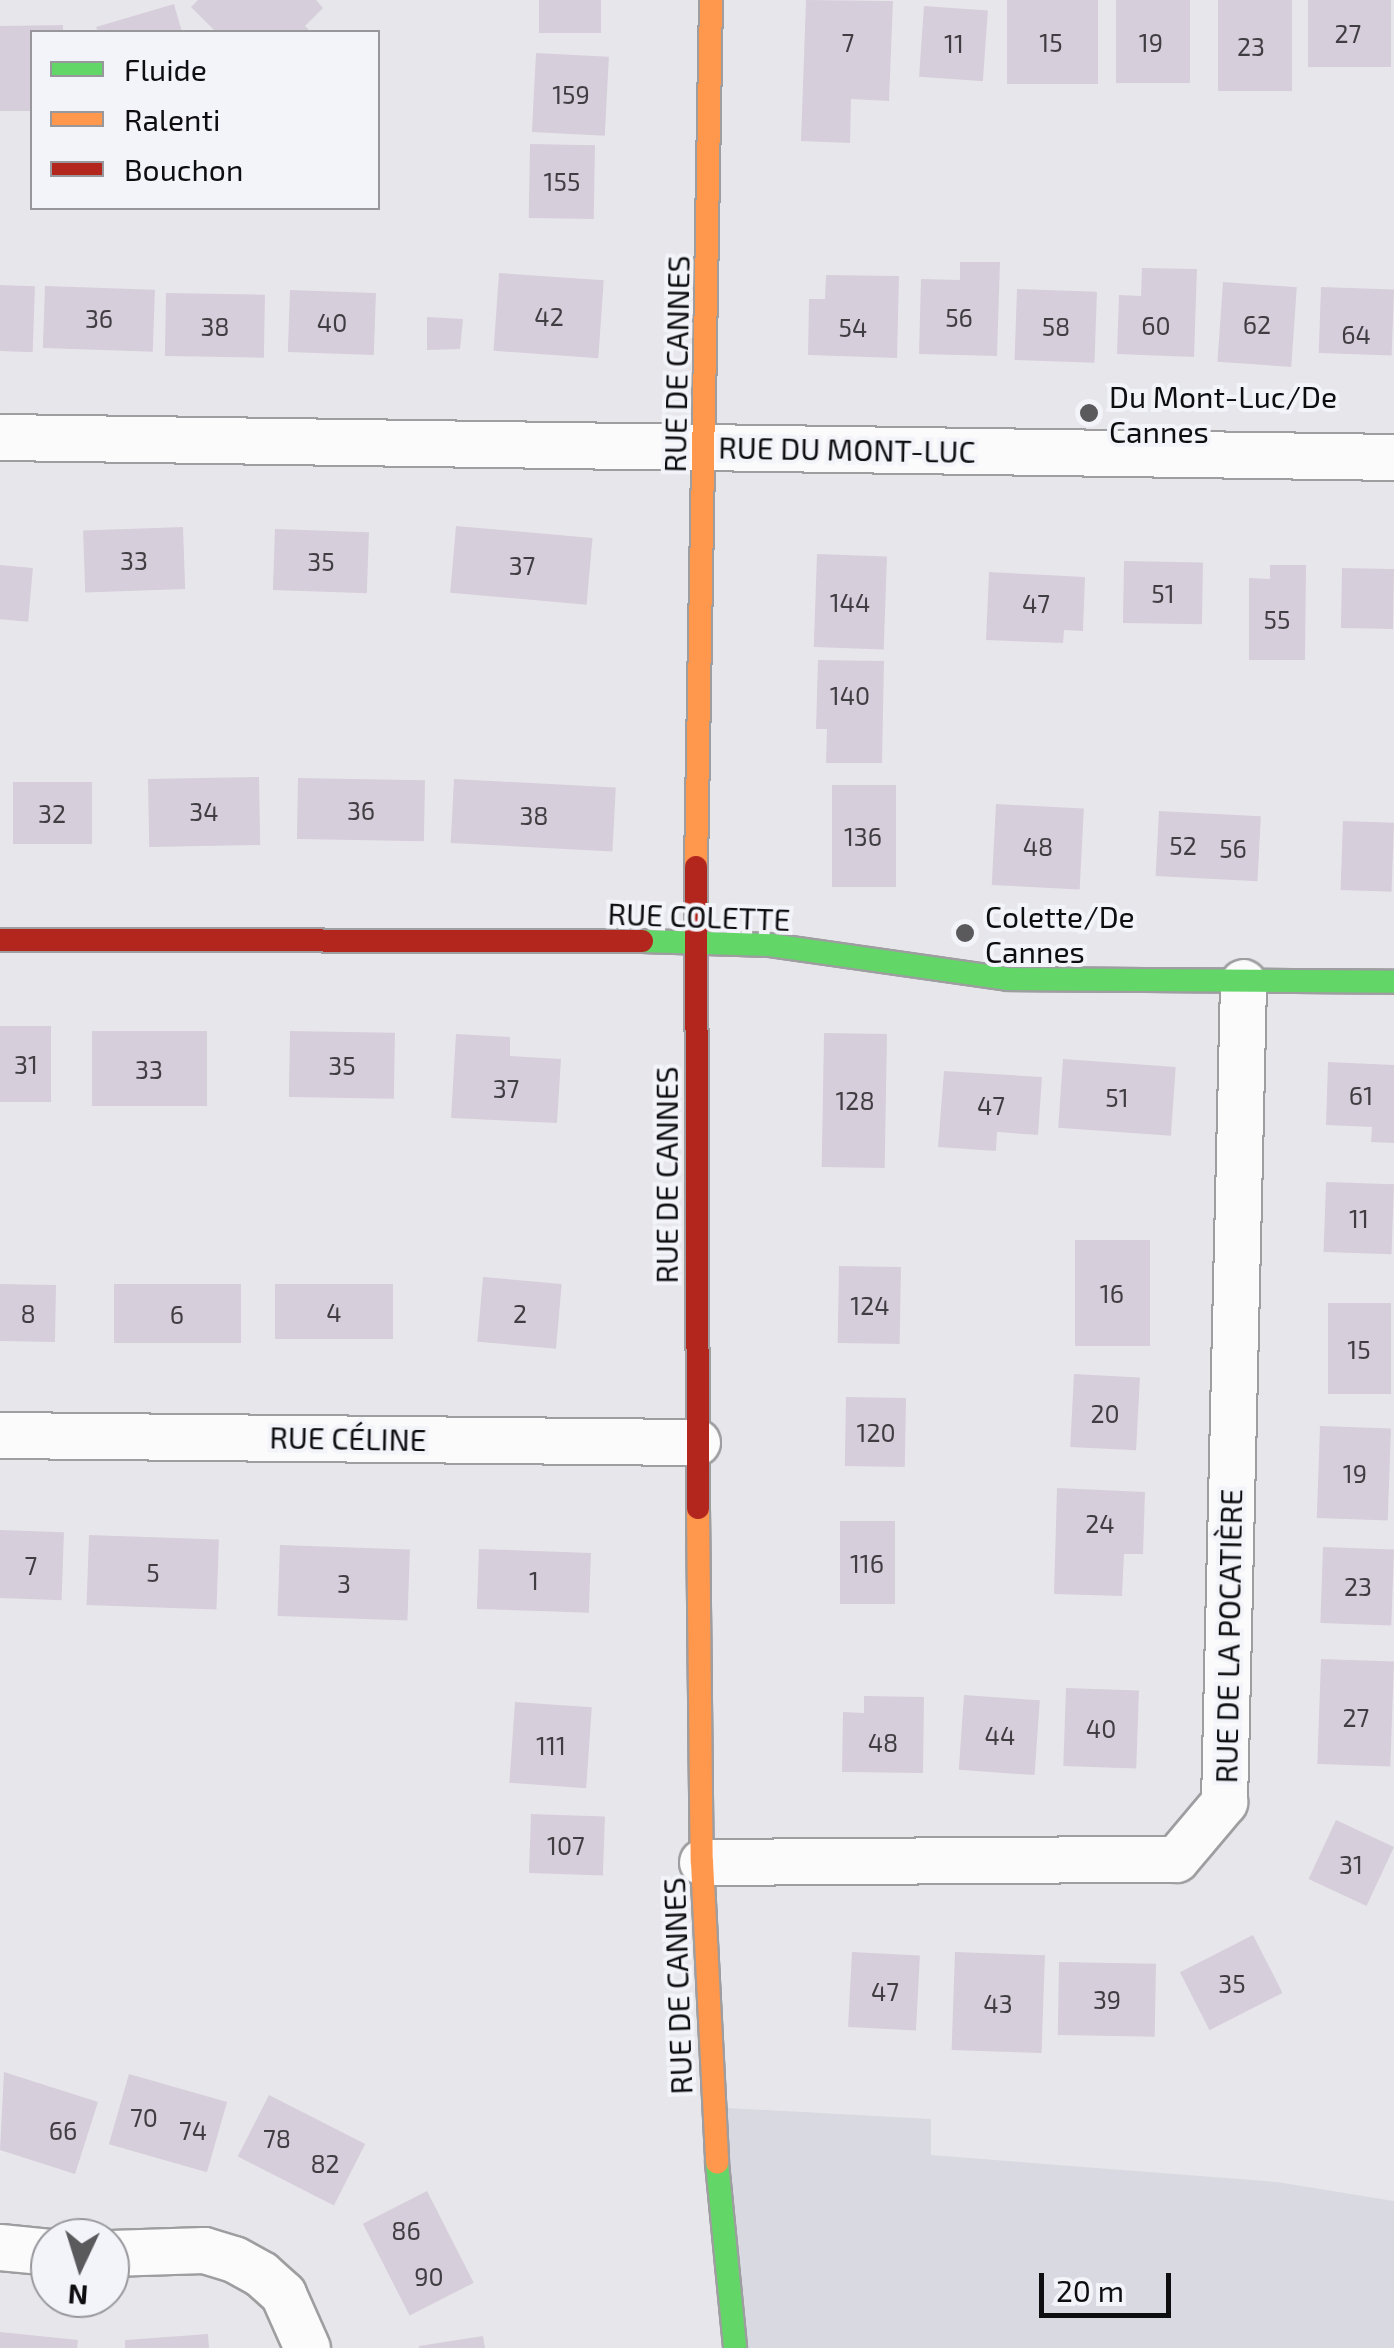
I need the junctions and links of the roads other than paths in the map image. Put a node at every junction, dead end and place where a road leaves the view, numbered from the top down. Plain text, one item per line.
1 (711, 0) edge
2 (0, 437) edge
3 (705, 447) junction
4 (1394, 457) edge
5 (0, 940) edge
6 (695, 941) junction
7 (1243, 982) junction
8 (1394, 982) edge
9 (0, 1435) edge
10 (696, 1442) junction
11 (702, 1862) junction
12 (0, 2247) edge
13 (30, 2250) edge
14 (130, 2253) edge
15 (307, 2348) edge
16 (735, 2348) edge

1 - 3 street, RUE DE CANNES
2 - 3 street, RUE DU MONT-LUC
3 - 4 street, RUE DU MONT-LUC
3 - 6 street, RUE DE CANNES
5 - 6 street, RUE COLETTE
6 - 7 street, RUE COLETTE
6 - 10 street, RUE DE CANNES
7 - 8 street, RUE COLETTE
7 - 11 street, RUE DE LA POCATIÈRE
9 - 10 street, RUE CÉLINE
10 - 11 street, RUE DE CANNES
11 - 16 street, RUE DE CANNES
12 - 13 street
14 - 15 street

